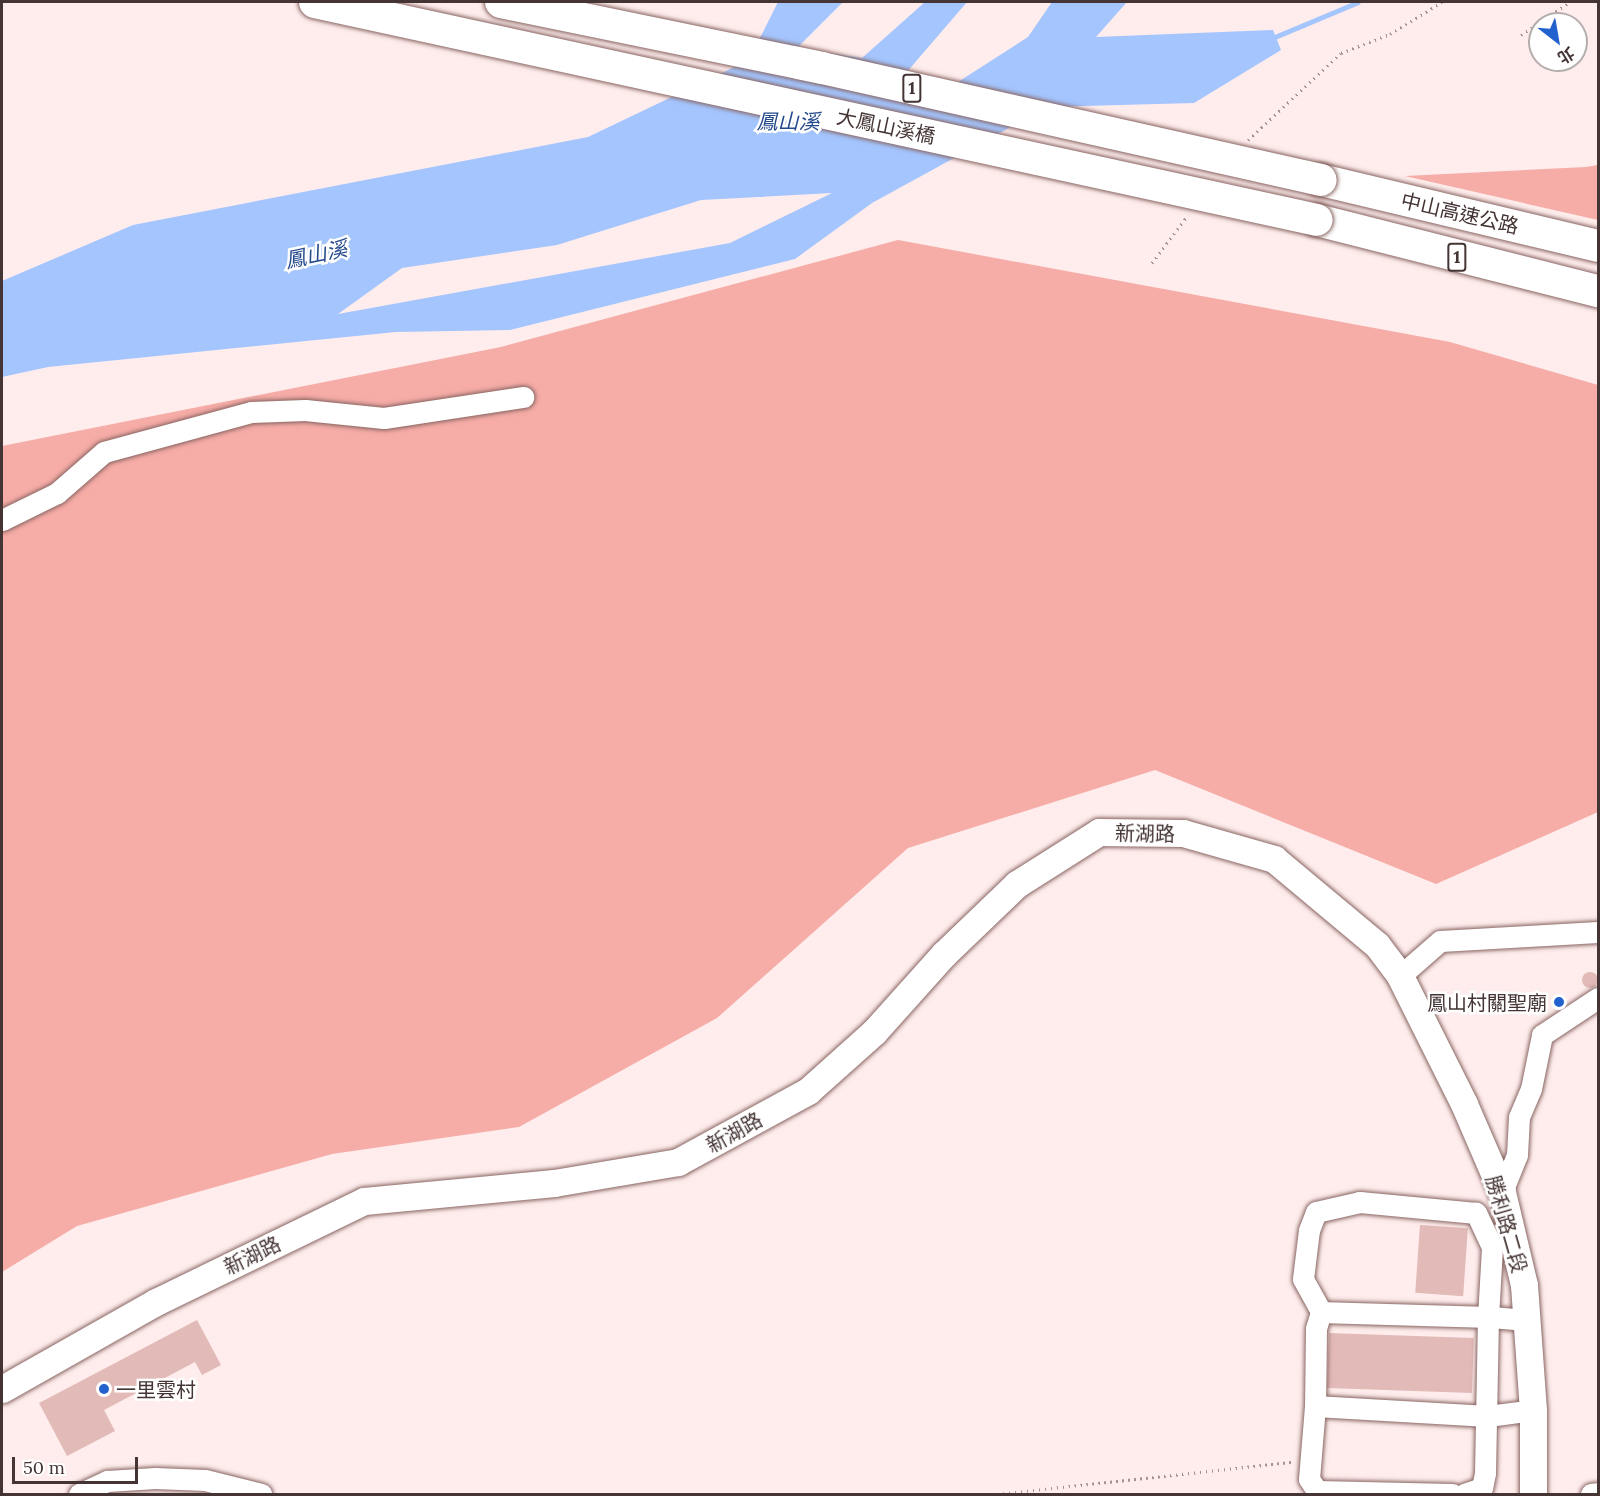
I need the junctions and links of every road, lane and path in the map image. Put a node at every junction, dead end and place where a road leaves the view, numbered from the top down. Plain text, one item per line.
1 (315, 2) edge
2 (501, 2) edge
3 (1442, 2) edge
4 (1570, 2) edge
5 (1521, 35) dead end
6 (1246, 141) dead end
7 (1599, 246) edge
8 (1599, 291) edge
9 (523, 397) dead end
10 (2, 520) edge
11 (1599, 932) edge
12 (1377, 945) joint
13 (1400, 976) junction
14 (1599, 998) edge
15 (1502, 1192) junction
16 (1321, 1312) junction
17 (1488, 1317) junction
18 (1527, 1320) junction
19 (2, 1389) edge
20 (1315, 1406) junction
21 (1533, 1410) junction
22 (1488, 1416) junction
23 (1310, 1461) junction
24 (1317, 1493) edge
25 (1599, 1493) edge
26 (79, 1494) edge
27 (261, 1494) edge
28 (997, 1494) edge
29 (1452, 1494) edge
30 (1464, 1494) edge
31 (1533, 1494) edge
32 (1590, 1494) edge

1 - 8 highway, 大鳳山溪橋 / 1, bridge
2 - 7 highway, 中山高速公路 / 1, bridge
3 - 6 path
4 - 5 path
9 - 10 street
11 - 13 street
12 - 13 main road, 勝利路二段
12 - 19 main road, 新湖路
13 - 15 main road, 勝利路二段
14 - 15 street
15 - 18 main road, 勝利路二段
16 - 17 street
16 - 17 street
16 - 20 street
17 - 18 street
17 - 22 street
18 - 21 main road, 勝利路二段
20 - 22 street
20 - 23 street
21 - 22 street
21 - 31 main road, 勝利路二段
22 - 30 street
23 - 24 street
23 - 28 path
24 - 29 street
25 - 32 street
26 - 27 street

